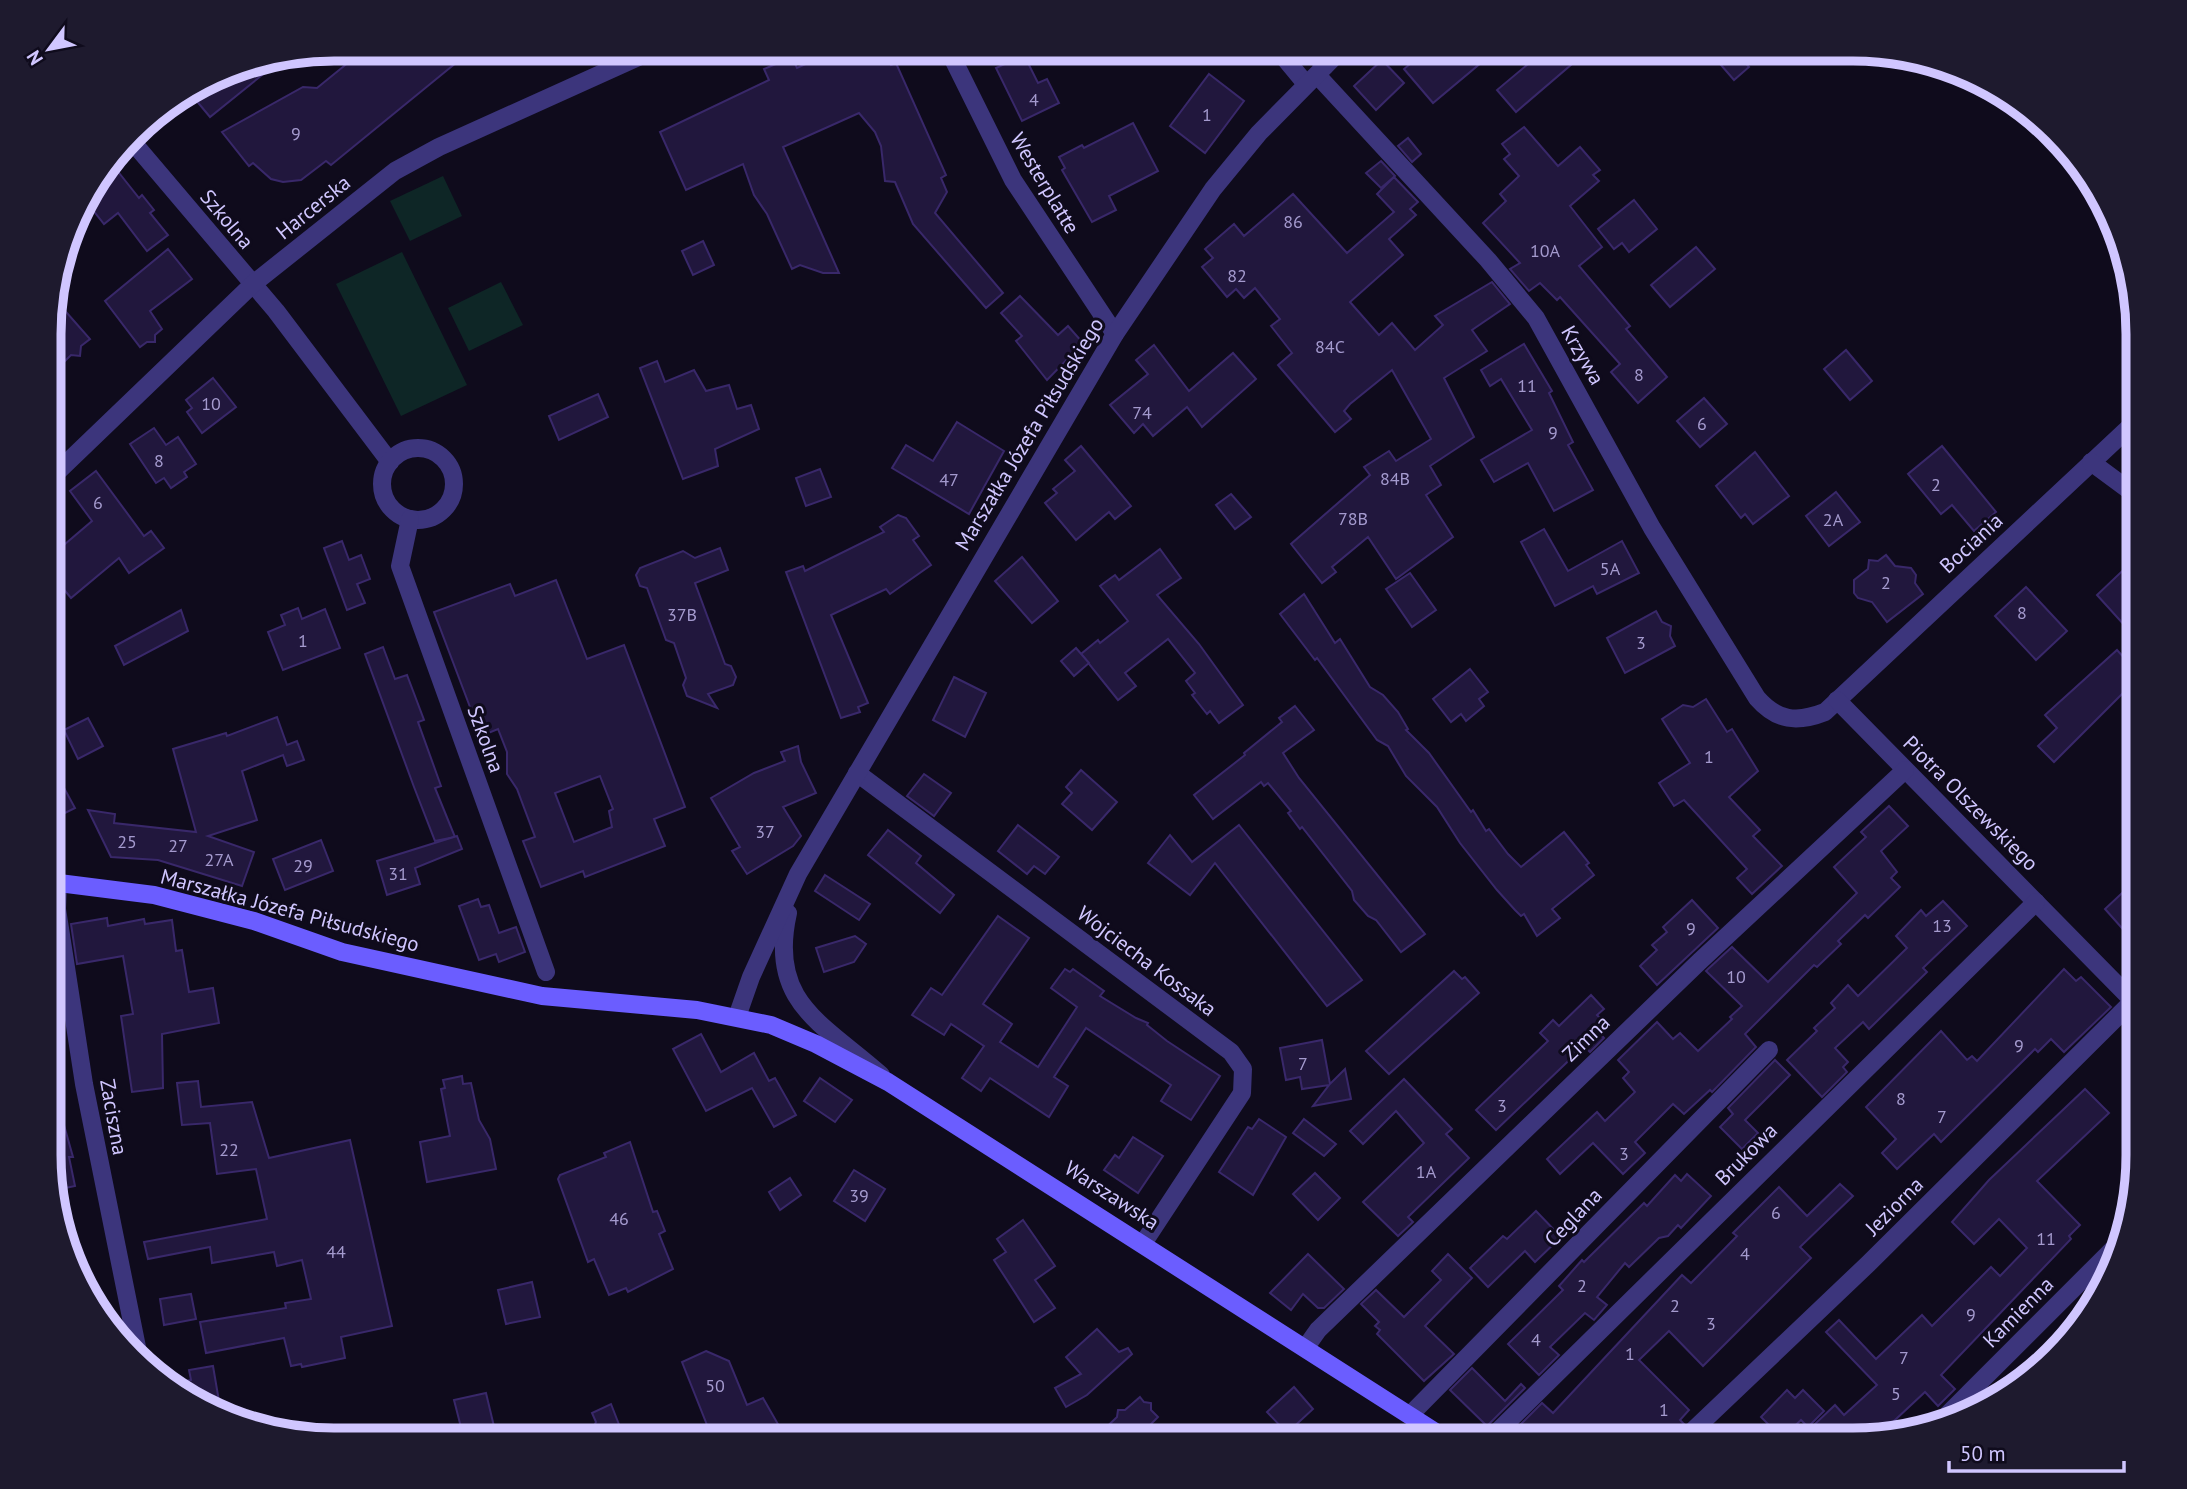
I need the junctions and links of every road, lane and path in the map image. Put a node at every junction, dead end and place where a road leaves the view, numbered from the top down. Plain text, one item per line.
1 (629, 61) edge
2 (954, 61) edge
3 (1295, 61) edge
4 (1313, 61) edge
5 (1330, 61) edge
6 (1316, 75) junction
7 (136, 146) edge
8 (253, 284) junction
9 (1115, 334) junction
10 (2126, 430) edge
11 (390, 462) junction
12 (2091, 462) junction
13 (61, 468) edge
14 (2126, 488) edge
15 (410, 519) junction
16 (1837, 701) junction
17 (1905, 769) junction
18 (857, 773) junction
19 (798, 874) junction
20 (61, 884) edge
21 (2036, 902) junction
22 (61, 935) edge
23 (546, 972) dead end
24 (2126, 994) edge
25 (2126, 1012) edge
26 (737, 1017) junction
27 (1769, 1050) dead end
28 (888, 1082) junction
29 (1144, 1242) junction
30 (2107, 1255) edge
31 (136, 1343) edge
32 (1306, 1347) junction
33 (1954, 1408) edge
34 (1410, 1415) junction
35 (1430, 1428) edge
36 (1501, 1428) edge
37 (1697, 1428) edge

1 - 8 street, Harcerska
2 - 9 street, Westerplatte
3 - 6 street
4 - 6 street
5 - 6 street, Marszałka Józefa Piłsudskiego
6 - 9 street, Marszałka Józefa Piłsudskiego
6 - 16 street, Krzywa
7 - 8 street, Szkolna
8 - 11 street, Szkolna
8 - 13 street, Harcerska
9 - 18 street, Marszałka Józefa Piłsudskiego
10 - 12 street, Bociania
11 - 15 street
11 - 15 street
12 - 14 street
12 - 16 street, Bociania
15 - 23 street, Szkolna
16 - 17 street, Piotra Olszewskiego
17 - 21 street, Piotra Olszewskiego
17 - 32 street, Zimna
18 - 19 street, Marszałka Józefa Piłsudskiego
18 - 29 street, Wojciecha Kossaka
19 - 26 street, Marszałka Józefa Piłsudskiego
19 - 28 street, Marszałka Józefa Piłsudskiego
20 - 26 main road, Marszałka Józefa Piłsudskiego
21 - 24 street, Piotra Olszewskiego
21 - 36 street, Brukowa
22 - 31 street, Zaciszna
25 - 37 street, Jeziorna
26 - 28 main road, Warszawska
27 - 34 street, Ceglana
28 - 29 main road, Warszawska
29 - 32 main road, Warszawska
30 - 33 street, Kamienna
32 - 34 main road, Warszawska
34 - 35 main road, Warszawska

